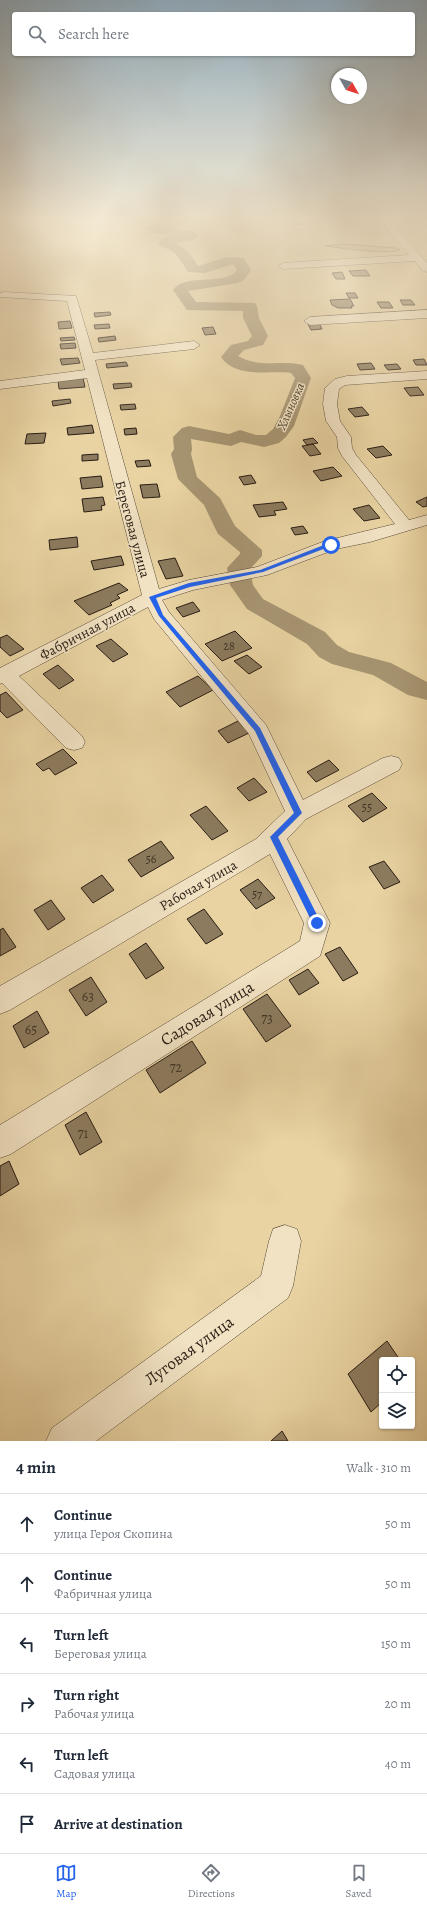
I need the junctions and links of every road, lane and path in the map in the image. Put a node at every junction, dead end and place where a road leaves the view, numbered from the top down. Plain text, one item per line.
1 (4, 295) dead end
2 (427, 314) edge
3 (310, 321) dead end
4 (194, 345) dead end
5 (88, 356) junction
6 (92, 373) junction
7 (427, 375) edge
8 (0, 385) edge
9 (427, 520) edge
10 (406, 527) junction
11 (152, 597) junction
12 (3, 675) edge
13 (74, 742) dead end
14 (391, 764) dead end
15 (298, 813) junction
16 (274, 837) junction
17 (0, 1001) edge
18 (0, 1143) edge
19 (285, 1241) dead end
20 (65, 1441) edge

1 - 5 street, Береговая улица
2 - 3 street
4 - 5 street
5 - 6 street, Береговая улица
6 - 8 street
6 - 11 street, Береговая улица
7 - 10 street
9 - 10 street, Фабричная улица
10 - 11 street, Фабричная улица
11 - 12 street, Фабричная улица
11 - 15 street, Береговая улица
12 - 13 street
14 - 15 street, Рабочая улица
15 - 16 street, Рабочая улица
16 - 17 street, Рабочая улица
16 - 18 street, Садовая улица
19 - 20 street, Луговая улица

